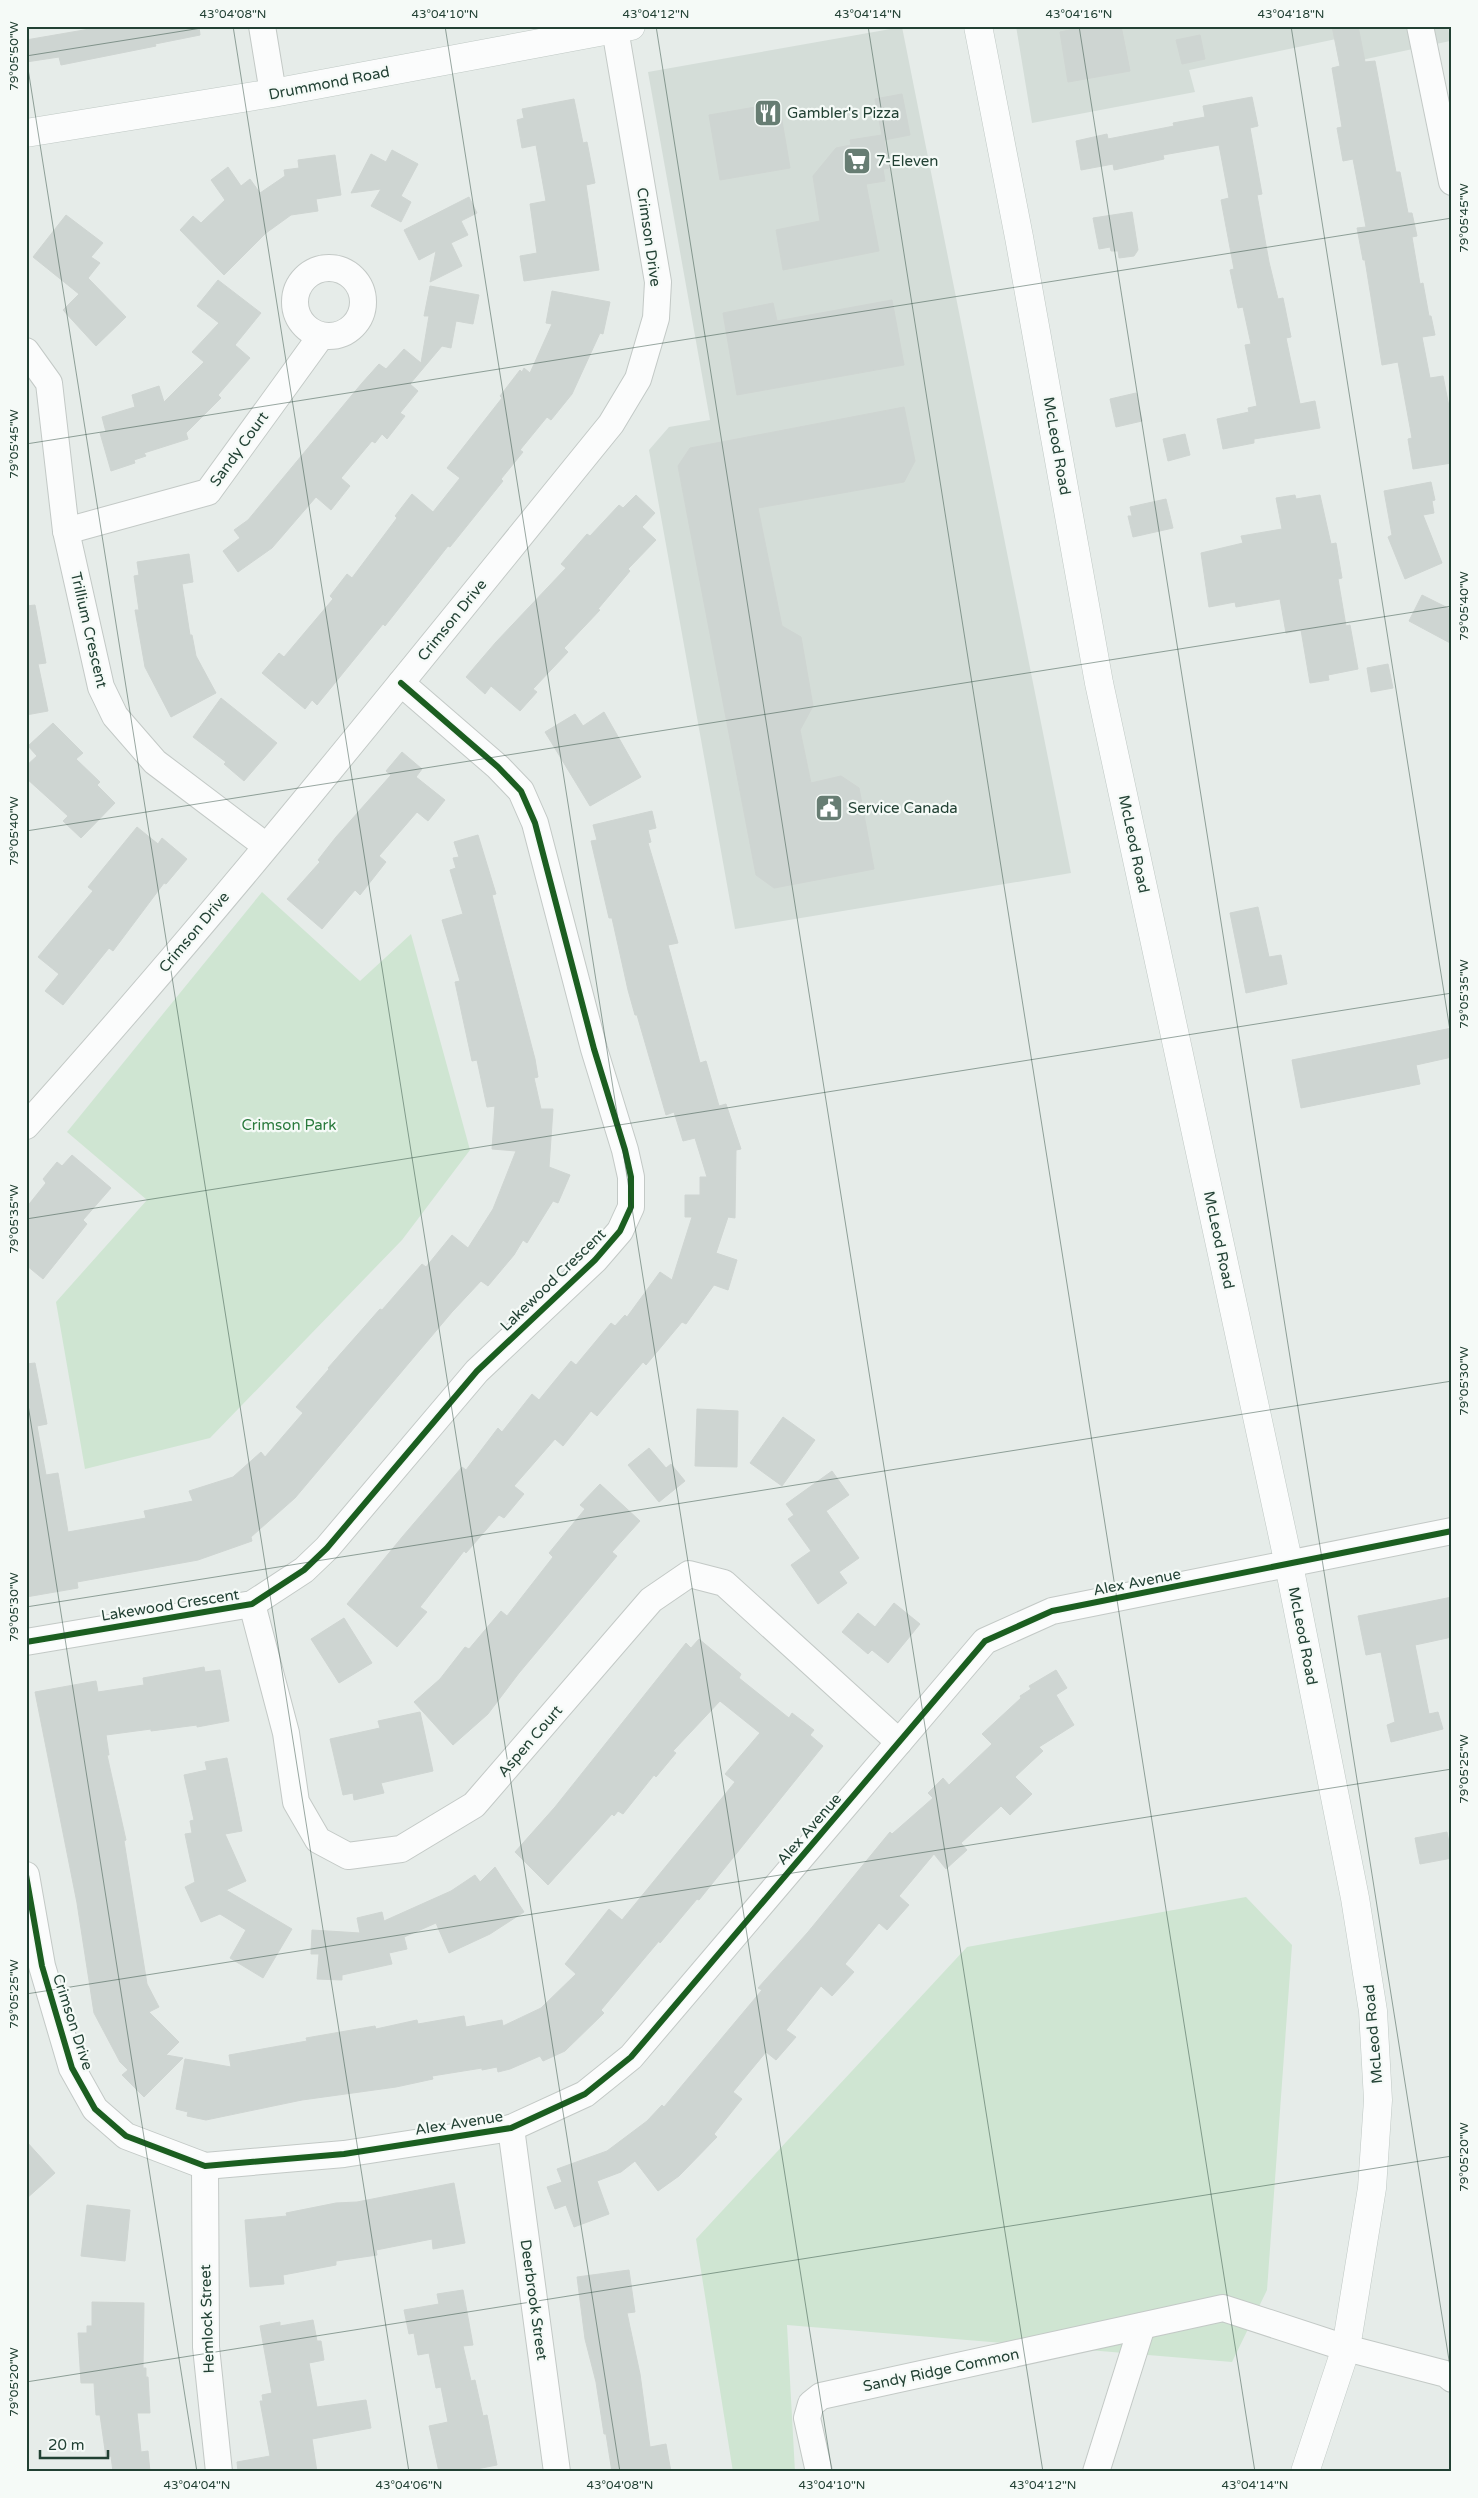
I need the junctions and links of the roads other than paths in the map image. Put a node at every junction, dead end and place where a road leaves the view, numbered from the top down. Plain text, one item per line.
1 (262, 26) edge
2 (978, 26) edge
3 (1420, 26) edge
4 (623, 28) edge
5 (273, 93) junction
6 (26, 133) edge
7 (1452, 182) edge
8 (321, 336) dead end
9 (26, 350) edge
10 (66, 531) junction
11 (401, 683) junction
12 (266, 846) junction
13 (26, 1126) edge
14 (1452, 1531) edge
15 (1289, 1565) junction
16 (252, 1604) junction
17 (26, 1642) edge
18 (899, 1742) junction
19 (26, 1875) edge
20 (511, 2128) junction
21 (205, 2166) junction
22 (1142, 2326) junction
23 (1346, 2348) junction
24 (1450, 2370) edge
25 (220, 2472) edge
26 (557, 2472) edge
27 (819, 2472) edge
28 (1096, 2472) edge
29 (1306, 2472) edge

1 - 5 street
2 - 15 main road, McLeod Road
3 - 7 street
4 - 5 main road, Drummond Road
4 - 11 street, Crimson Drive
5 - 6 main road, Drummond Road
8 - 10 street, Sandy Court
9 - 10 street, Trillium Crescent
10 - 12 street, Trillium Crescent
11 - 12 street, Crimson Drive
11 - 16 street, Lakewood Crescent
12 - 13 street, Crimson Drive
14 - 15 street, Alex Avenue
15 - 18 street, Alex Avenue
15 - 23 main road, McLeod Road
16 - 17 street, Lakewood Crescent
16 - 18 street, Aspen Court
18 - 20 street, Alex Avenue
19 - 21 street, Crimson Drive
20 - 21 street, Alex Avenue
20 - 26 street, Deerbrook Street
21 - 25 street, Hemlock Street
22 - 23 street, Sandy Ridge Common
22 - 27 street, Sandy Ridge Common
22 - 28 street
23 - 24 street
23 - 29 main road, McLeod Road

